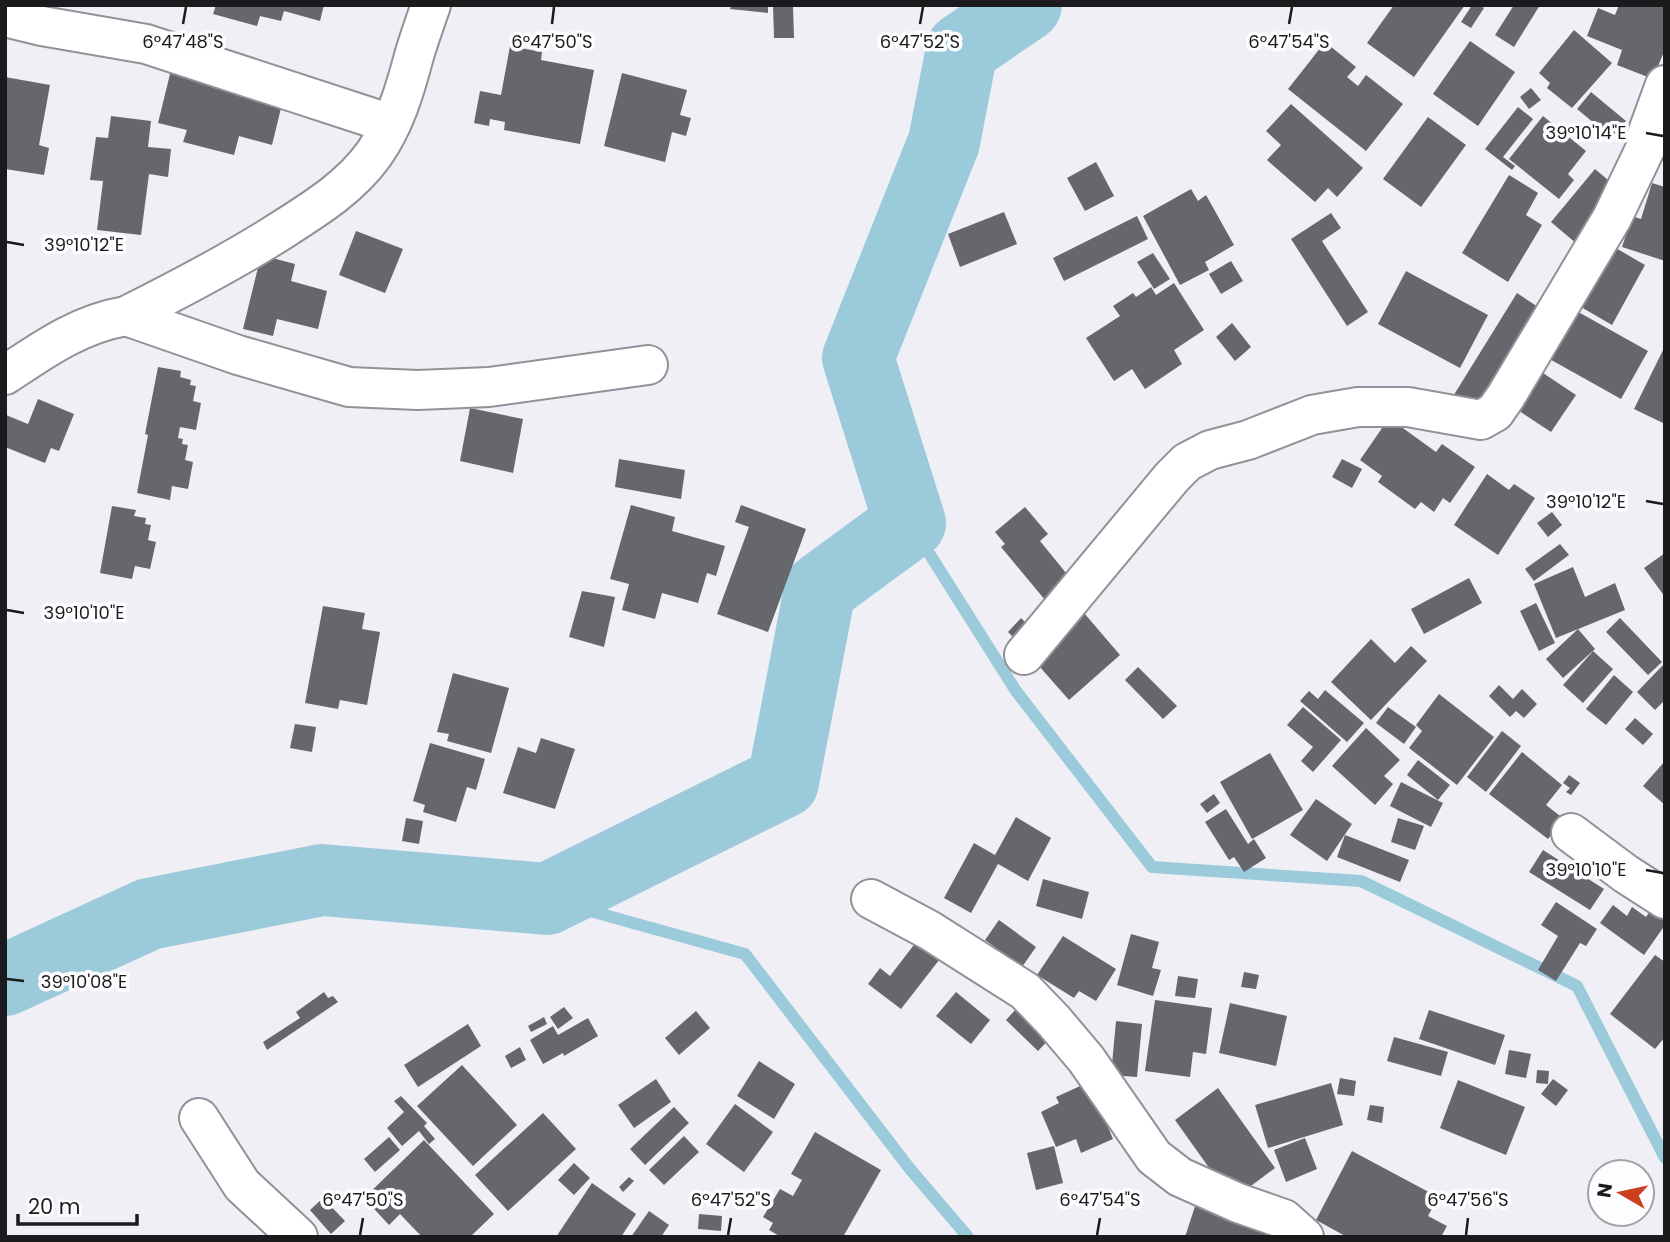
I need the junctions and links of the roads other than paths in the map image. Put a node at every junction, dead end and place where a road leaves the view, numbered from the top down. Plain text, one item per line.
1 (430, 5) edge
2 (5, 16) edge
3 (1665, 85) edge
4 (391, 124) junction
5 (1655, 141) edge
6 (126, 316) junction
7 (648, 365) dead end
8 (5, 374) edge
9 (1024, 655) dead end
10 (1571, 833) dead end
11 (872, 899) dead end
12 (1665, 899) edge
13 (199, 1118) dead end
14 (298, 1237) edge
15 (1304, 1237) edge

1 - 4 street
2 - 4 street
3 - 5 street
4 - 6 street
5 - 9 street
6 - 7 street
6 - 8 street
10 - 12 street
11 - 15 street
13 - 14 street

